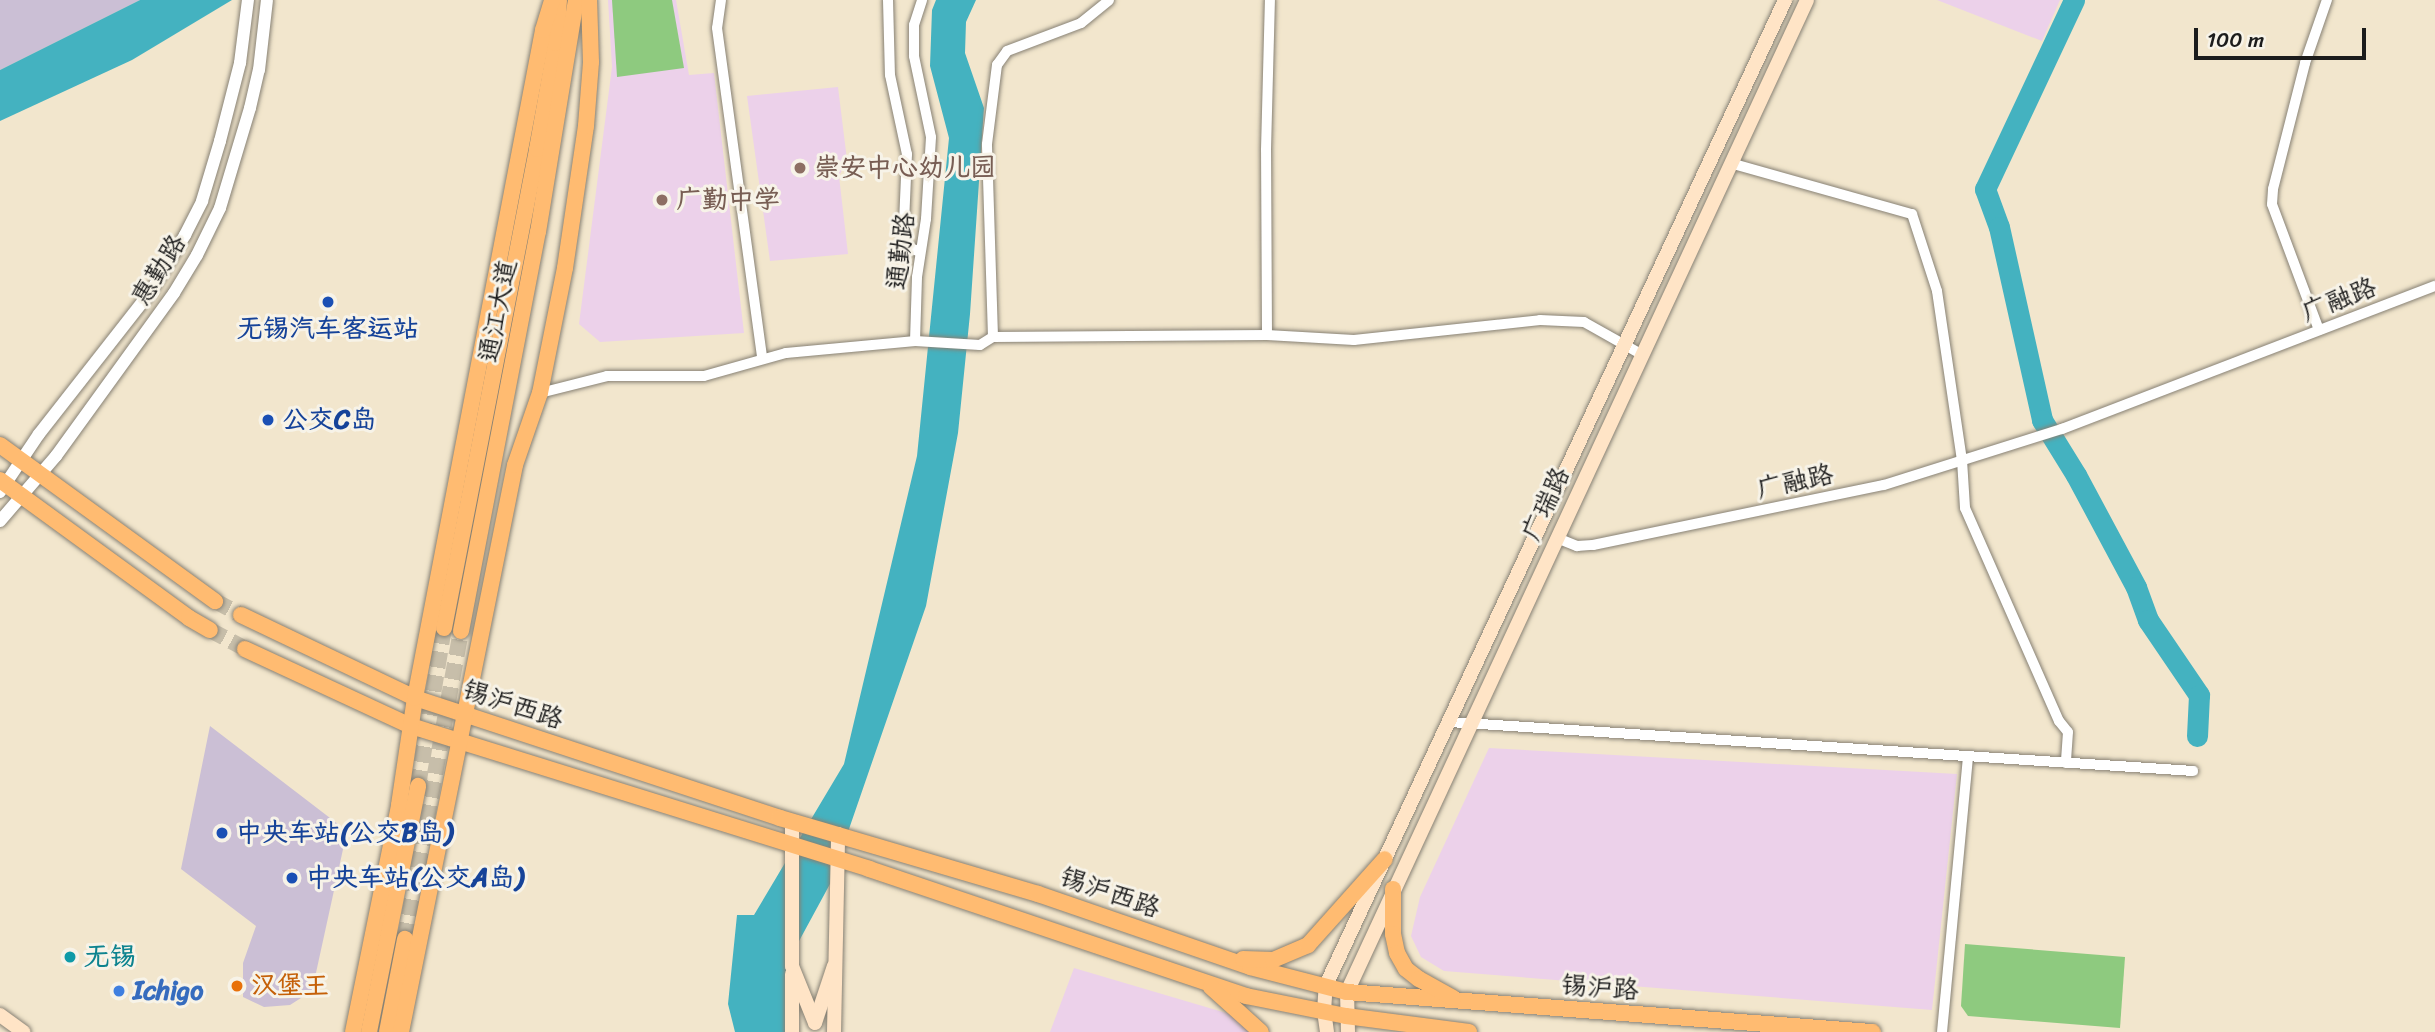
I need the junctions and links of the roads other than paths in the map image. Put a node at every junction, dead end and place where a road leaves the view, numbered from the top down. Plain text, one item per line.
1 (267, 0) edge
2 (552, 0) edge
3 (559, 0) edge
4 (576, 0) edge
5 (589, 0) edge
6 (721, 0) edge
7 (888, 0) edge
8 (922, 0) edge
9 (1109, 0) edge
10 (1270, 0) edge
11 (1785, 0) edge
12 (1807, 0) edge
13 (2327, 0) edge
14 (248, 3) edge
15 (1730, 163) junction
16 (920, 252) junction
17 (2435, 286) edge
18 (2319, 330) junction
19 (1267, 335) junction
20 (993, 337) junction
21 (915, 341) junction
22 (1624, 345) junction
23 (1641, 355) junction
24 (762, 358) junction
25 (540, 393) junction
26 (0, 445) edge
27 (21, 459) junction
28 (1962, 460) junction
29 (42, 475) junction
30 (2, 485) edge
31 (21, 494) junction
32 (0, 521) edge
33 (1557, 538) junction
34 (215, 601) tunnel mouth
35 (241, 615) tunnel mouth
36 (444, 628) tunnel mouth
37 (210, 630) tunnel mouth
38 (461, 631) tunnel mouth
39 (245, 649) tunnel mouth
40 (415, 698) junction
41 (465, 716) junction
42 (1450, 722) junction
43 (1472, 724) junction
44 (411, 726) junction
45 (460, 740) junction
46 (1968, 758) junction
47 (2066, 763) junction
48 (2193, 771) dead end
49 (418, 786) tunnel mouth
50 (786, 819) junction
51 (838, 834) junction
52 (785, 844) junction
53 (837, 859) junction
54 (1385, 859) junction
55 (1393, 889) junction
56 (405, 939) tunnel mouth
57 (1225, 958) junction
58 (792, 966) junction
59 (834, 966) junction
60 (1204, 981) junction
61 (1326, 985) junction
62 (1347, 992) junction
63 (1461, 1003) junction
64 (1324, 1011) junction
65 (0, 1015) edge
66 (1347, 1024) edge
67 (815, 1028) edge
68 (1443, 1031) edge
69 (23, 1032) edge
70 (354, 1032) edge
71 (369, 1032) edge
72 (387, 1032) edge
73 (401, 1032) edge
74 (792, 1032) edge
75 (834, 1032) edge
76 (1261, 1032) edge
77 (1327, 1032) edge
78 (1469, 1032) edge
79 (1872, 1032) edge
80 (1942, 1032) edge

1 - 29 street, 惠勤路
2 - 40 main road
3 - 36 main road, 通江大道
4 - 38 main road, 通江大道
5 - 25 main road
6 - 24 street
7 - 16 street
8 - 16 street, 通勤路
9 - 20 street
10 - 19 street
11 - 22 main road, 广瑞路
12 - 15 main road, 广瑞路
13 - 18 street
14 - 27 street, 惠勤路
15 - 23 main road, 广瑞路
15 - 28 street
16 - 21 street, 通勤路
17 - 18 street, 广融路
18 - 28 street, 广融路
19 - 20 street
19 - 22 street
20 - 21 street
21 - 24 street
22 - 23 street
22 - 42 main road, 广瑞路
23 - 33 main road, 广瑞路
24 - 25 street
25 - 41 main road
26 - 27 main road
27 - 29 main road
27 - 30 street, 惠勤路
28 - 33 street, 广融路
28 - 47 street
29 - 31 street, 惠勤路
29 - 34 main road
30 - 31 main road
31 - 32 street, 惠勤路
31 - 37 main road
33 - 43 main road, 广瑞路
35 - 40 main road, 锡沪西路
39 - 44 main road, 锡沪西路
40 - 41 main road, 锡沪西路
40 - 44 main road
41 - 45 main road
41 - 50 main road, 锡沪西路
42 - 43 street
42 - 54 main road, 广瑞路
43 - 46 street
43 - 55 main road, 广瑞路
44 - 45 main road, 锡沪西路
44 - 70 main road
45 - 52 main road, 锡沪西路
45 - 73 main road
46 - 47 street
46 - 80 street
47 - 48 street
49 - 71 main road
50 - 51 main road, 锡沪西路
50 - 52 main road
51 - 53 main road
51 - 57 main road, 锡沪西路
52 - 53 main road, 锡沪西路
52 - 58 main road
53 - 59 main road
53 - 60 main road, 锡沪西路
54 - 57 main road
54 - 61 main road, 广瑞路
55 - 62 main road, 广瑞路
55 - 63 main road
56 - 72 main road
57 - 61 main road, 锡沪西路
58 - 67 main road
58 - 74 main road
59 - 67 main road
59 - 75 main road
60 - 64 main road, 锡沪西路
60 - 76 main road
61 - 62 main road, 锡沪路
61 - 64 main road, 广瑞路
62 - 63 main road, 锡沪路
62 - 66 main road, 广瑞路
63 - 79 main road, 锡沪路
64 - 66 main road, 锡沪西路
64 - 77 main road, 广瑞路
65 - 69 main road
66 - 68 main road
68 - 78 main road

